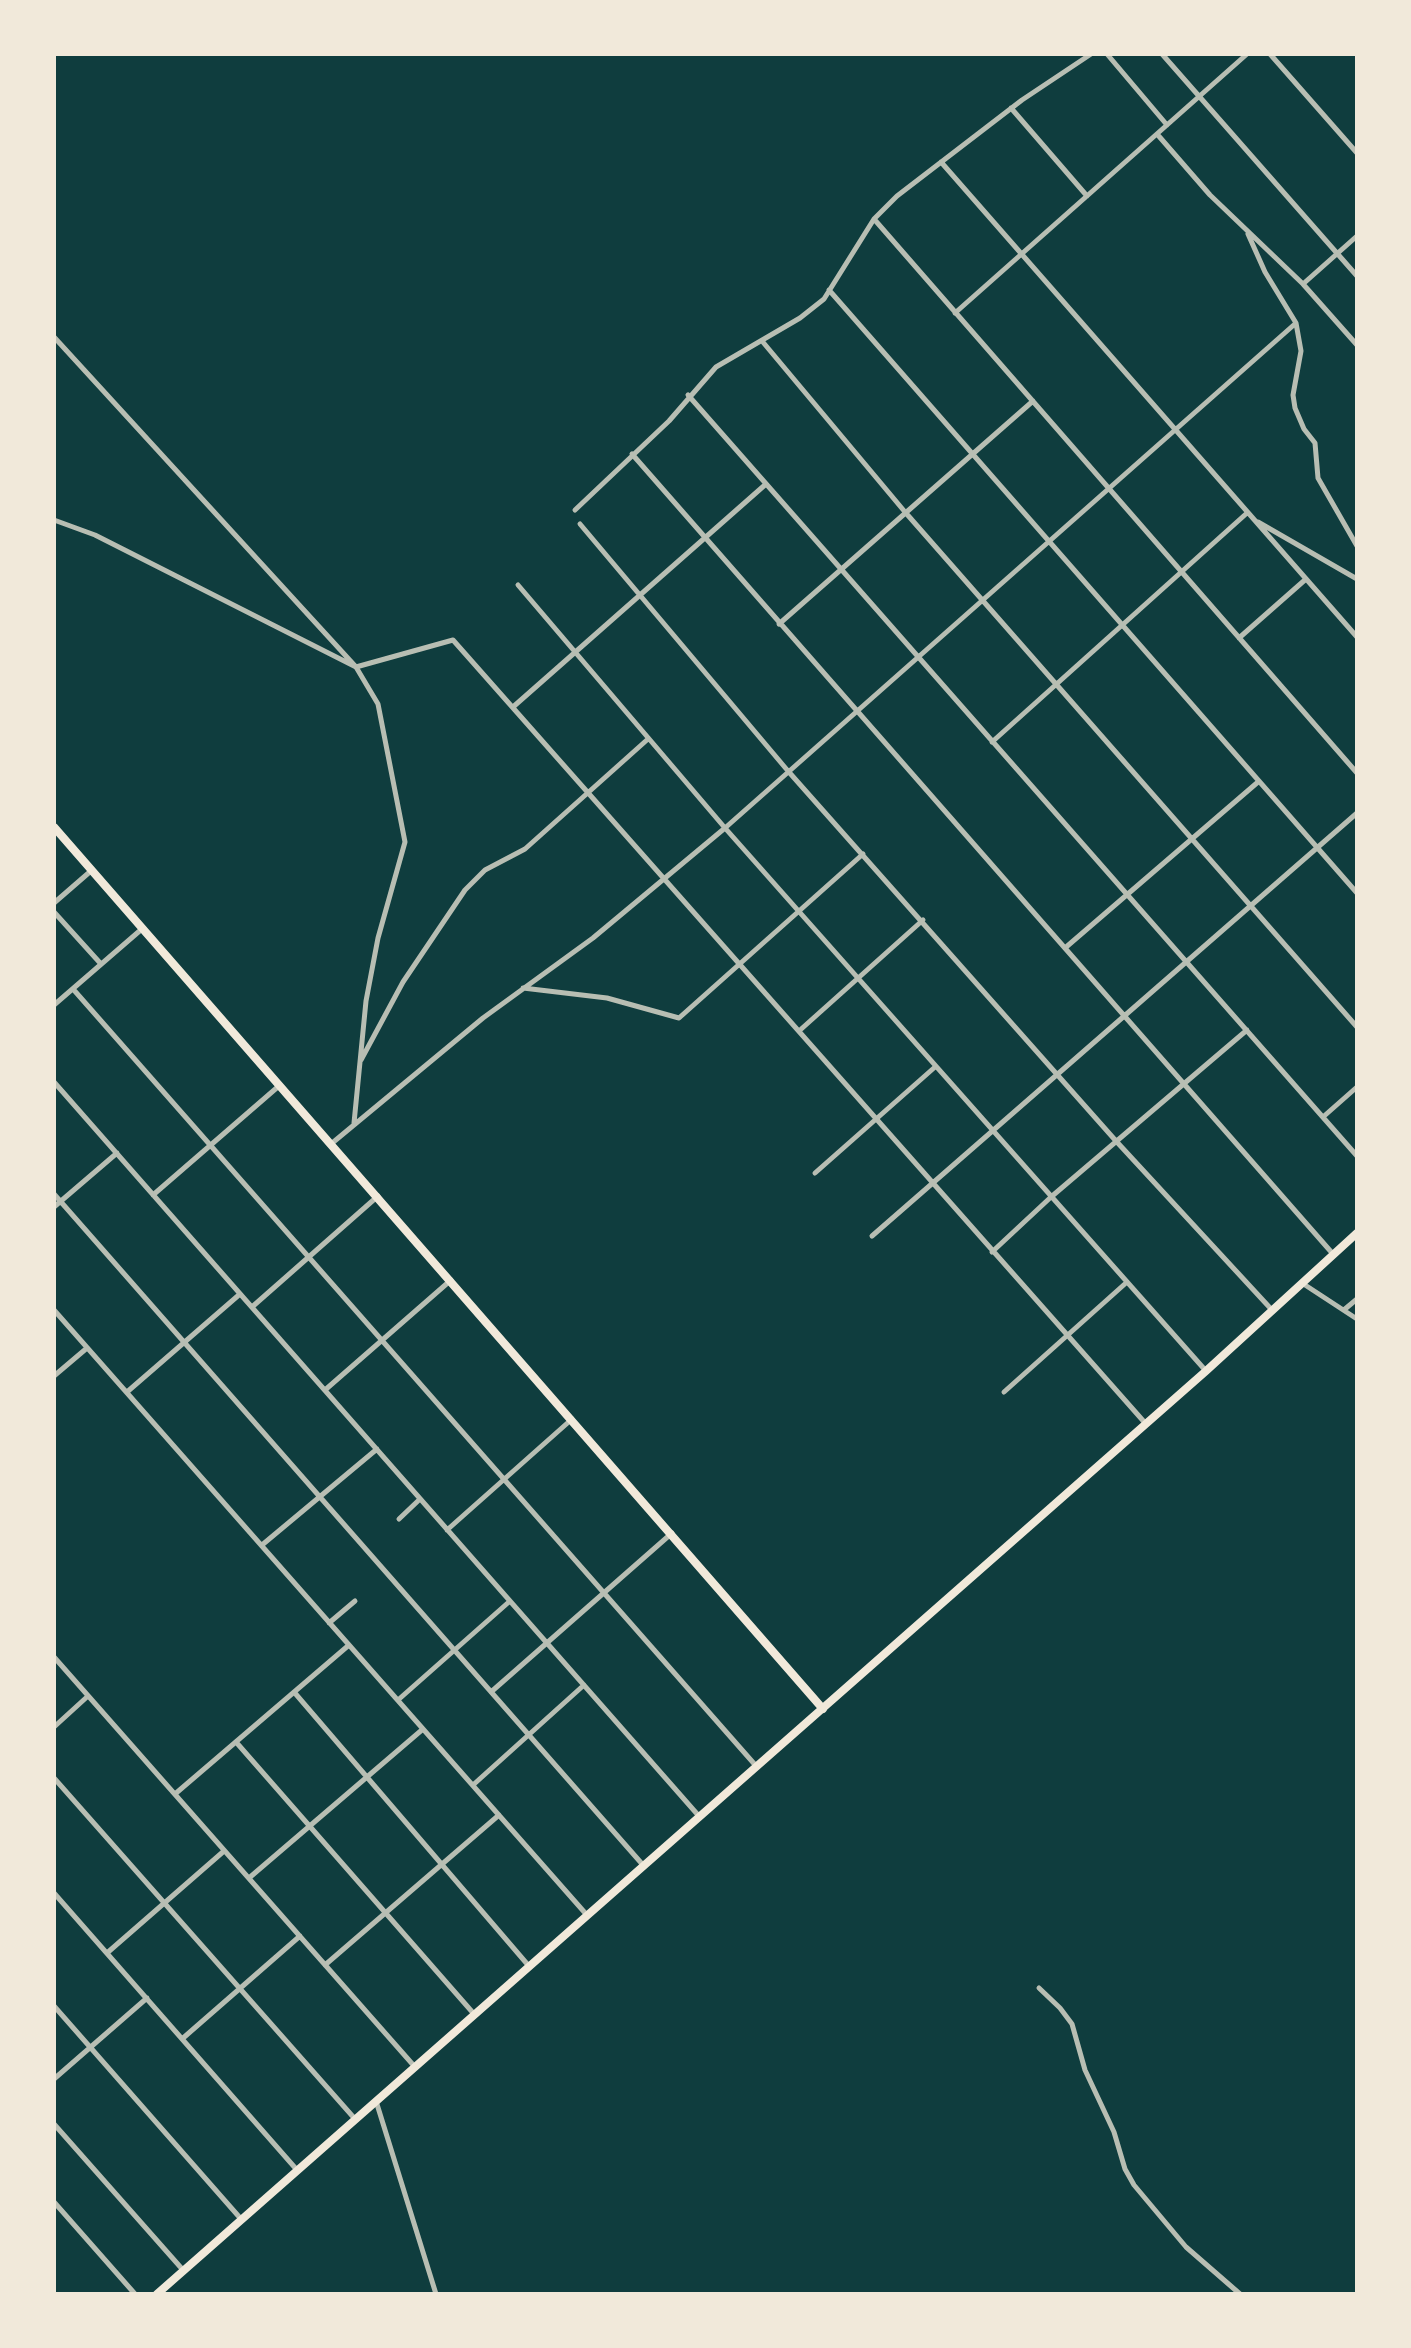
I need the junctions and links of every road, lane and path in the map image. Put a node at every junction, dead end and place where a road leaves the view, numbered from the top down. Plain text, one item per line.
1 (1091, 54) edge
2 (1107, 54) edge
3 (1162, 54) edge
4 (1247, 54) edge
5 (1270, 54) edge
6 (1199, 98) junction
7 (1011, 108) junction
8 (1167, 125) junction
9 (1157, 134) junction
10 (1357, 153) edge
11 (941, 162) junction
12 (1087, 196) junction
13 (874, 219) junction
14 (1248, 233) junction
15 (1357, 236) edge
16 (1337, 254) junction
17 (1020, 255) junction
18 (1357, 276) edge
19 (1303, 284) junction
20 (829, 290) junction
21 (954, 313) junction
22 (1296, 323) junction
23 (54, 337) edge
24 (762, 341) junction
25 (1357, 345) edge
26 (688, 396) junction
27 (1033, 401) junction
28 (1175, 431) junction
29 (973, 453) junction
30 (632, 454) junction
31 (766, 484) junction
32 (1110, 489) junction
33 (575, 510) dead end
34 (905, 512) junction
35 (1247, 513) junction
36 (1252, 519) junction
37 (54, 520) edge
38 (580, 524) dead end
39 (703, 539) junction
40 (1049, 543) junction
41 (1357, 546) edge
42 (841, 570) junction
43 (1182, 572) junction
44 (1306, 579) junction
45 (1357, 579) edge
46 (517, 585) dead end
47 (638, 595) junction
48 (982, 601) junction
49 (779, 624) junction
50 (1121, 626) junction
51 (1357, 637) edge
52 (1239, 638) junction
53 (575, 651) junction
54 (918, 657) junction
55 (356, 667) junction
56 (1056, 684) junction
57 (513, 707) junction
58 (855, 712) junction
59 (648, 739) junction
60 (992, 742) junction
61 (788, 771) junction
62 (1357, 773) edge
63 (1258, 782) junction
64 (588, 790) junction
65 (1357, 813) edge
66 (54, 827) edge
67 (725, 828) junction
68 (1191, 840) junction
69 (1317, 849) junction
70 (863, 854) junction
71 (92, 870) junction
72 (663, 880) junction
73 (1357, 893) edge
74 (1128, 895) junction
75 (54, 903) edge
76 (1251, 907) junction
77 (800, 911) junction
78 (54, 912) edge
79 (923, 920) junction
80 (143, 928) junction
81 (1065, 948) junction
82 (1186, 962) junction
83 (101, 964) junction
84 (738, 965) junction
85 (858, 978) junction
86 (523, 988) junction
87 (73, 989) junction
88 (54, 1005) edge
89 (1125, 1014) junction
90 (1357, 1027) edge
91 (1247, 1030) junction
92 (799, 1031) junction
93 (358, 1065) junction
94 (935, 1067) junction
95 (1057, 1075) junction
96 (54, 1082) edge
97 (1183, 1083) junction
98 (280, 1085) junction
99 (1357, 1087) edge
100 (1323, 1117) junction
101 (877, 1119) junction
102 (354, 1123) junction
103 (993, 1129) junction
104 (1116, 1141) junction
105 (331, 1144) junction
106 (211, 1145) junction
107 (117, 1153) junction
108 (1357, 1156) edge
109 (815, 1173) dead end
110 (932, 1184) junction
111 (54, 1195) edge
112 (153, 1195) junction
113 (378, 1196) junction
114 (1051, 1197) junction
115 (60, 1201) junction
116 (54, 1206) edge
117 (1357, 1233) edge
118 (872, 1236) dead end
119 (992, 1252) junction
120 (1333, 1254) junction
121 (309, 1257) junction
122 (451, 1280) junction
123 (1127, 1283) junction
124 (1302, 1283) junction
125 (240, 1294) junction
126 (1357, 1299) edge
127 (252, 1307) junction
128 (1345, 1309) junction
129 (54, 1310) edge
130 (1272, 1310) junction
131 (1357, 1319) edge
132 (1069, 1336) junction
133 (382, 1340) junction
134 (183, 1341) junction
135 (87, 1348) junction
136 (1206, 1371) junction
137 (54, 1376) edge
138 (325, 1391) junction
139 (127, 1392) junction
140 (1004, 1392) dead end
141 (572, 1419) junction
142 (1146, 1424) junction
143 (377, 1449) junction
144 (504, 1479) junction
145 (319, 1496) junction
146 (420, 1499) junction
147 (398, 1519) dead end
148 (447, 1530) junction
149 (672, 1533) junction
150 (261, 1545) junction
151 (604, 1592) junction
152 (355, 1601) dead end
153 (510, 1601) junction
154 (329, 1623) junction
155 (547, 1643) junction
156 (349, 1645) junction
157 (455, 1651) junction
158 (54, 1657) edge
159 (584, 1685) junction
160 (294, 1692) junction
161 (491, 1692) junction
162 (88, 1696) junction
163 (398, 1700) junction
164 (823, 1709) junction
165 (54, 1727) edge
166 (423, 1729) junction
167 (529, 1735) junction
168 (236, 1742) junction
169 (757, 1767) junction
170 (366, 1777) junction
171 (54, 1778) edge
172 (473, 1785) junction
173 (175, 1794) junction
174 (499, 1815) junction
175 (698, 1815) junction
176 (309, 1828) junction
177 (224, 1850) junction
178 (441, 1864) junction
179 (643, 1865) junction
180 (249, 1878) junction
181 (54, 1893) edge
182 (165, 1903) junction
183 (384, 1912) junction
184 (586, 1914) junction
185 (300, 1936) junction
186 (107, 1953) junction
187 (325, 1965) junction
188 (528, 1965) junction
189 (241, 1989) junction
190 (1039, 1989) dead end
191 (147, 1998) junction
192 (54, 2006) edge
193 (474, 2014) junction
194 (182, 2039) junction
195 (91, 2047) junction
196 (415, 2067) junction
197 (54, 2078) edge
198 (376, 2101) junction
199 (355, 2119) junction
200 (54, 2124) edge
201 (297, 2170) junction
202 (54, 2202) edge
203 (241, 2219) junction
204 (183, 2270) junction
205 (135, 2294) edge
206 (157, 2294) edge
207 (436, 2294) edge
208 (1240, 2294) edge

1 - 7 street
2 - 8 street
3 - 6 street
4 - 6 street
5 - 10 street
6 - 8 street
6 - 16 street
7 - 11 street
7 - 12 street
8 - 9 street
9 - 12 street
9 - 14 street
11 - 13 street
11 - 17 street
12 - 17 street
13 - 20 street
13 - 21 street
14 - 19 street
14 - 22 street
15 - 16 street
16 - 18 street
16 - 19 street
17 - 21 street
17 - 28 street
19 - 25 street
20 - 24 street
20 - 29 street
21 - 27 street
22 - 28 street
22 - 41 street
23 - 55 street
24 - 26 street
24 - 34 street
26 - 30 street
26 - 31 street
27 - 29 street
27 - 32 street
28 - 32 street
28 - 35 street
29 - 34 street
29 - 40 street
30 - 33 street
30 - 39 street
31 - 39 street
31 - 42 street
32 - 40 street
32 - 43 street
34 - 42 street
34 - 48 street
35 - 36 street
35 - 43 street
36 - 44 street
36 - 45 street
37 - 55 street
38 - 47 street
39 - 47 street
39 - 49 street
40 - 48 street
40 - 50 street
42 - 49 street
42 - 54 street
43 - 50 street
43 - 52 street
44 - 51 street
44 - 52 street
46 - 53 street
47 - 53 street
47 - 61 street
48 - 54 street
48 - 56 street
49 - 58 street
50 - 56 street
50 - 63 street
52 - 62 street
53 - 57 street
53 - 59 street
54 - 58 street
54 - 60 street
55 - 57 street
55 - 93 street
56 - 60 street
56 - 68 street
57 - 64 street
58 - 61 street
58 - 81 street
59 - 64 street
59 - 67 street
60 - 74 street
61 - 67 street
61 - 70 street
63 - 68 street
63 - 69 street
64 - 72 street
64 - 93 street
65 - 69 street
66 - 71 main road
67 - 72 street
67 - 77 street
68 - 74 street
68 - 76 street
69 - 73 street
69 - 76 street
70 - 77 street
70 - 79 street
71 - 75 street
71 - 80 main road
72 - 84 street
72 - 86 street
74 - 81 street
74 - 82 street
76 - 82 street
76 - 90 street
77 - 84 street
77 - 85 street
78 - 83 street
79 - 85 street
79 - 95 street
80 - 83 street
80 - 98 main road
81 - 89 street
82 - 89 street
82 - 91 street
83 - 87 street
84 - 86 street
84 - 92 street
85 - 92 street
85 - 94 street
86 - 102 street
87 - 88 street
87 - 106 street
89 - 95 street
89 - 97 street
91 - 97 street
91 - 100 street
92 - 101 street
93 - 102 street
94 - 101 street
94 - 103 street
95 - 103 street
95 - 104 street
96 - 107 street
97 - 104 street
97 - 120 street
98 - 105 main road
98 - 106 street
99 - 100 street
100 - 108 street
101 - 109 street
101 - 110 street
102 - 105 street
103 - 110 street
103 - 114 street
104 - 114 street
104 - 130 street
105 - 113 main road
106 - 112 street
106 - 121 street
107 - 112 street
107 - 115 street
110 - 118 street
110 - 119 street
111 - 115 street
112 - 125 street
113 - 121 street
113 - 122 main road
114 - 119 street
114 - 123 street
115 - 116 street
115 - 134 street
117 - 120 main road
119 - 132 street
120 - 124 main road
121 - 127 street
121 - 133 street
122 - 133 street
122 - 141 main road
123 - 132 street
123 - 136 street
124 - 128 street
124 - 130 main road
125 - 127 street
125 - 134 street
126 - 128 street
127 - 138 street
128 - 131 street
129 - 135 street
130 - 136 main road
132 - 140 street
132 - 142 street
133 - 138 street
133 - 144 street
134 - 139 street
134 - 145 street
135 - 137 street
135 - 139 street
136 - 142 main road
138 - 143 street
139 - 150 street
141 - 144 street
141 - 149 main road
142 - 164 main road
143 - 145 street
143 - 146 street
144 - 148 street
144 - 151 street
145 - 150 street
145 - 157 street
146 - 147 street
146 - 148 street
148 - 153 street
149 - 151 street
149 - 164 main road
150 - 154 street
151 - 155 street
151 - 169 street
152 - 154 street
153 - 155 street
153 - 157 street
154 - 156 street
155 - 159 street
155 - 161 street
156 - 160 street
156 - 163 street
157 - 161 street
157 - 163 street
158 - 162 street
159 - 167 street
159 - 175 street
160 - 168 street
160 - 170 street
161 - 167 street
162 - 165 street
162 - 173 street
163 - 166 street
164 - 169 main road
166 - 170 street
166 - 172 street
167 - 172 street
167 - 179 street
168 - 173 street
168 - 176 street
169 - 175 main road
170 - 176 street
170 - 178 street
171 - 182 street
172 - 174 street
173 - 177 street
174 - 178 street
174 - 184 street
175 - 179 main road
176 - 180 street
176 - 183 street
177 - 180 street
177 - 182 street
178 - 183 street
178 - 188 street
179 - 184 main road
180 - 185 street
181 - 186 street
182 - 186 street
182 - 189 street
183 - 187 street
183 - 193 street
184 - 188 main road
185 - 187 street
185 - 189 street
186 - 191 street
187 - 196 street
188 - 193 main road
189 - 194 street
189 - 199 street
190 - 208 street
191 - 194 street
191 - 195 street
192 - 195 street
193 - 196 main road
194 - 201 street
195 - 197 street
195 - 203 street
196 - 198 main road
198 - 199 main road
198 - 207 street
199 - 201 main road
200 - 204 street
201 - 203 main road
202 - 205 street
203 - 204 main road
204 - 206 main road

